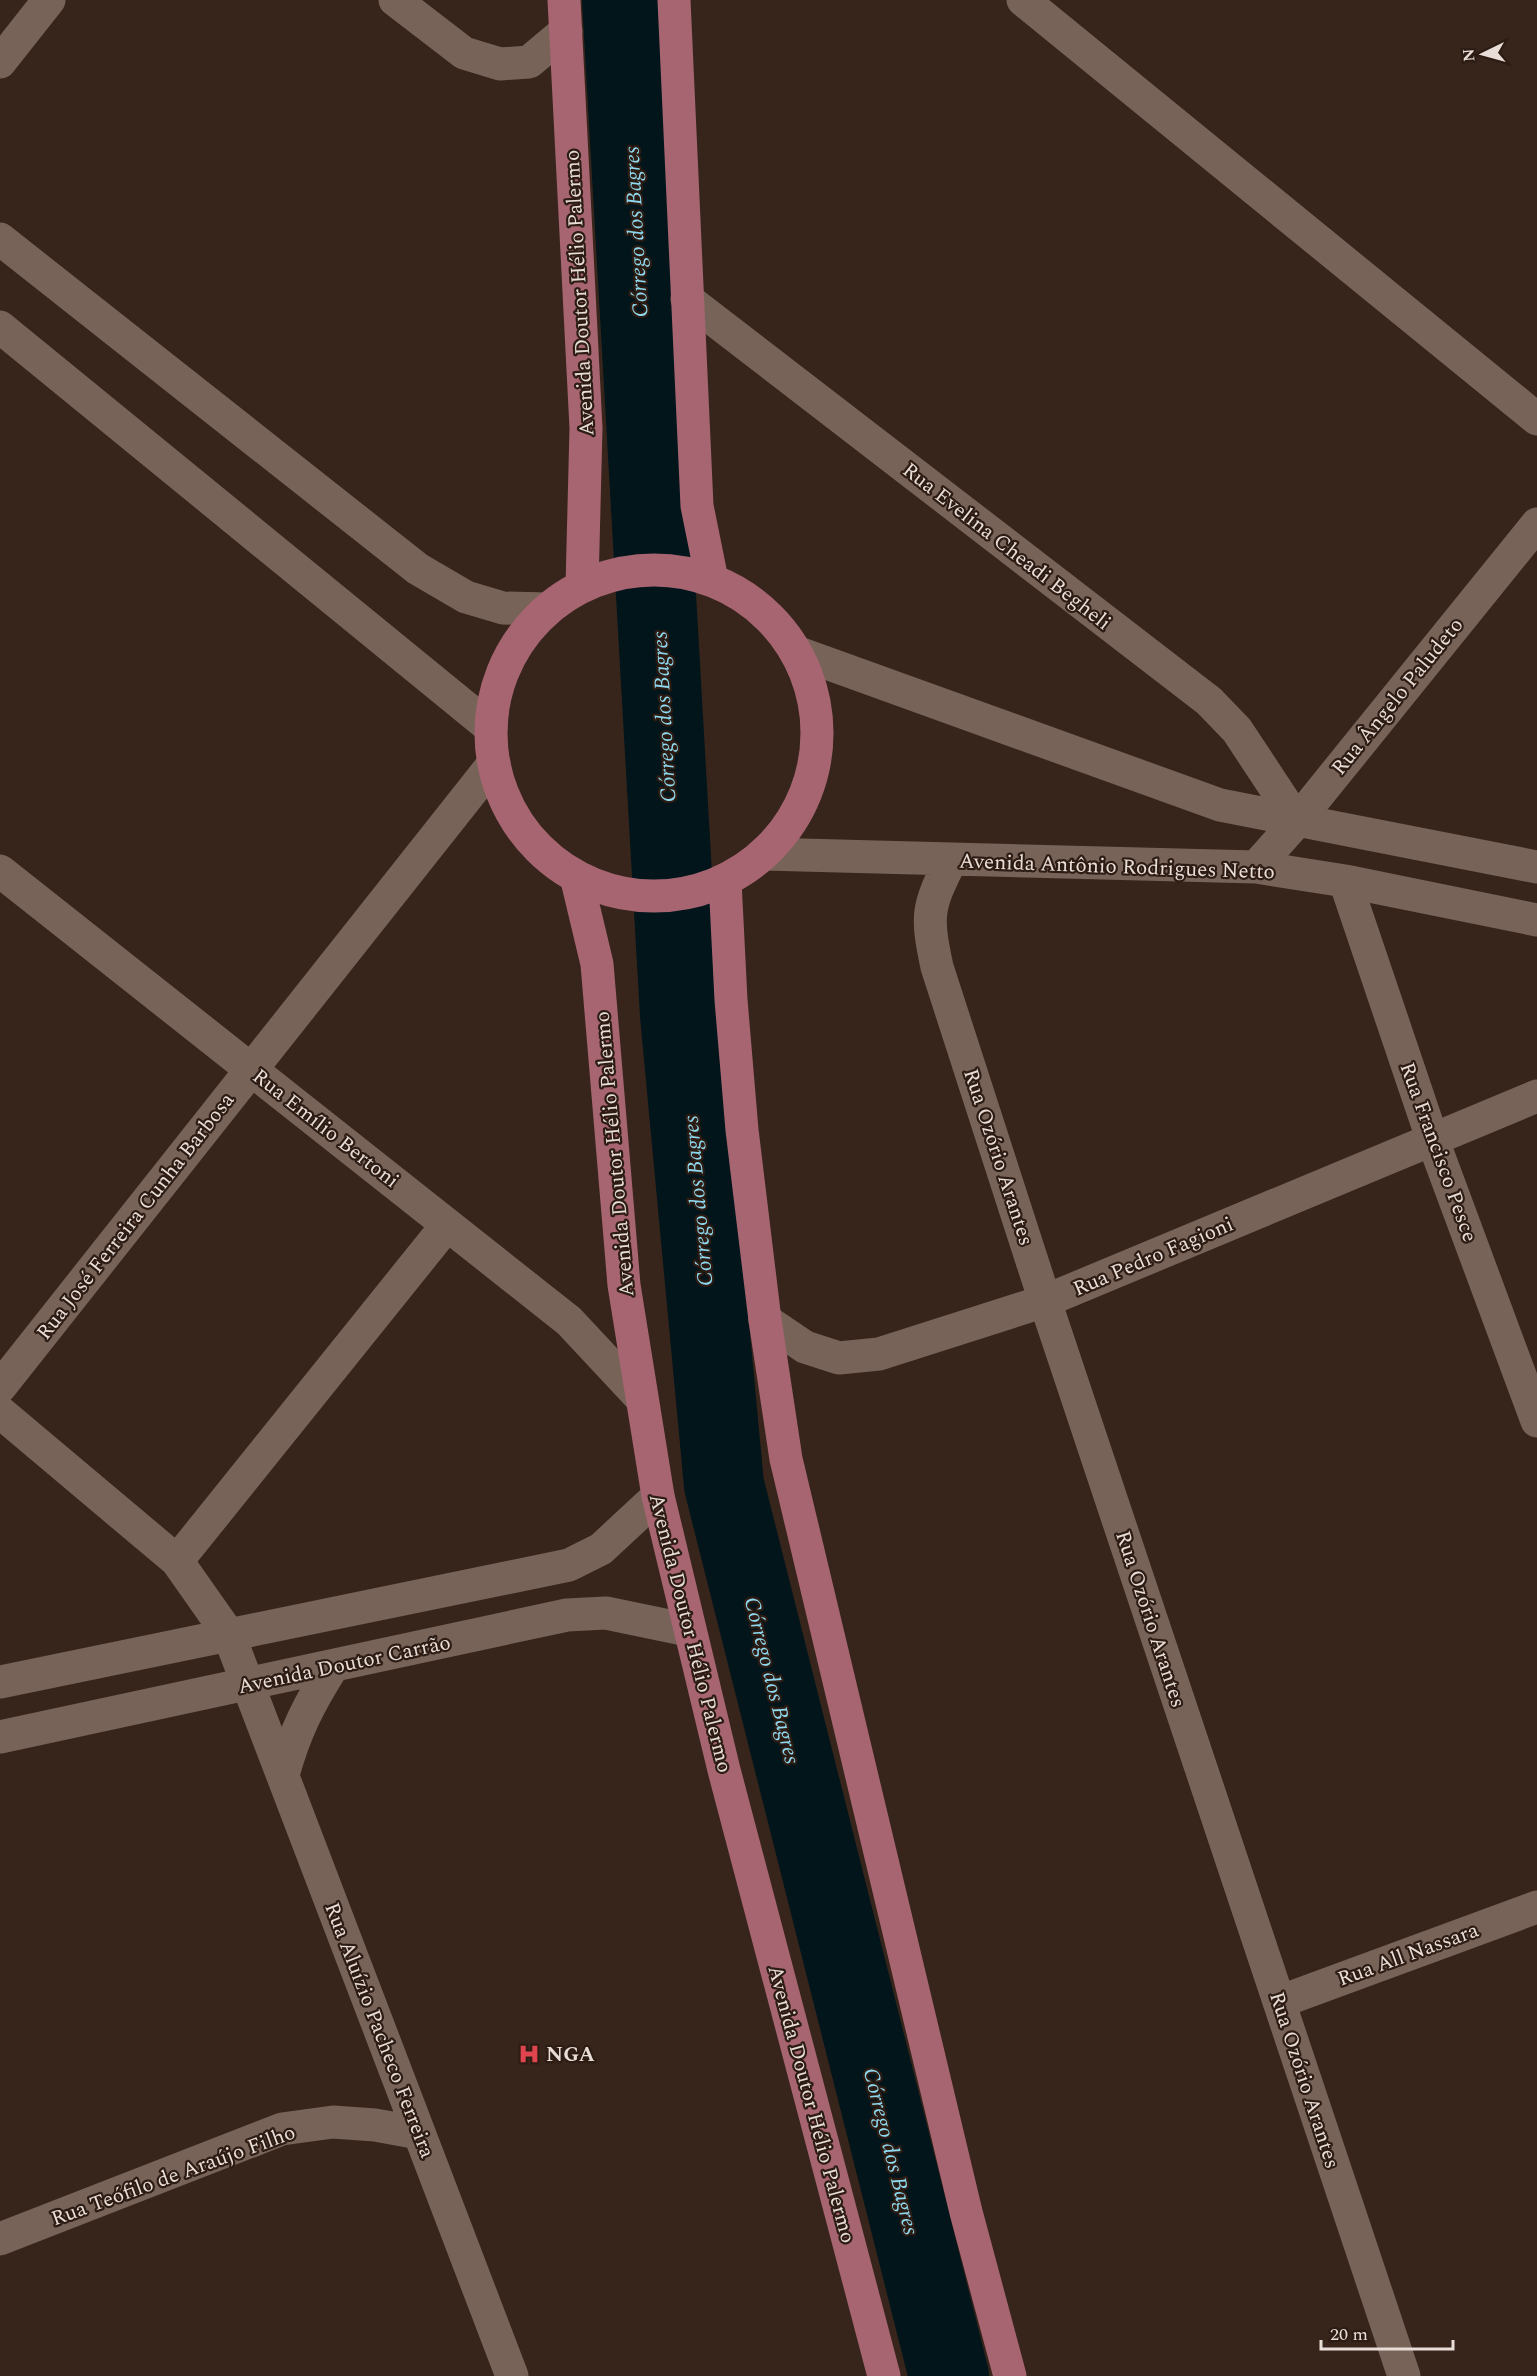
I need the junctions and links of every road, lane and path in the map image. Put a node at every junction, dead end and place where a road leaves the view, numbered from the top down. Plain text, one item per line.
1 (49, 0) edge
2 (395, 0) edge
3 (674, 0) edge
4 (1023, 0) edge
5 (565, 16) edge
6 (0, 62) edge
7 (0, 239) edge
8 (687, 299) junction
9 (0, 327) edge
10 (1537, 419) edge
11 (1537, 524) edge
12 (712, 580) junction
13 (582, 586) junction
14 (548, 609) junction
15 (796, 652) junction
16 (491, 728) junction
17 (494, 764) junction
18 (1297, 821) junction
19 (764, 854) junction
20 (951, 860) junction
21 (1256, 867) junction
22 (1537, 867) edge
23 (0, 872) edge
24 (576, 876) junction
25 (1345, 881) junction
26 (714, 885) junction
27 (1537, 920) edge
28 (252, 1069) junction
29 (1537, 1096) edge
30 (1432, 1138) junction
31 (447, 1225) junction
32 (1045, 1301) junction
33 (765, 1320) junction
34 (0, 1387) edge
35 (640, 1397) junction
36 (0, 1412) edge
37 (1537, 1421) edge
38 (658, 1496) junction
39 (177, 1561) junction
40 (688, 1630) junction
41 (229, 1635) junction
42 (333, 1666) junction
43 (0, 1682) edge
44 (248, 1685) junction
45 (0, 1737) edge
46 (283, 1775) junction
47 (1537, 1907) edge
48 (1279, 2002) junction
49 (419, 2133) junction
50 (0, 2240) edge
51 (512, 2376) edge
52 (884, 2376) edge
53 (1010, 2376) edge
54 (1404, 2376) edge

1 - 6 street
2 - 5 street
3 - 8 main road
4 - 10 street
5 - 13 main road, Avenida Doutor Hélio Palermo
7 - 14 street
8 - 12 main road
8 - 18 street, Rua Evelina Cheadi Begheli
9 - 16 street
11 - 18 street, Rua Ângelo Paludeto
12 - 13 main road
12 - 15 main road
13 - 14 main road
14 - 16 main road
15 - 18 street
15 - 19 main road
16 - 17 main road
17 - 24 main road
17 - 28 street, Rua José Ferreira Cunha Barbosa
18 - 21 street, Rua Ângelo Paludeto
18 - 22 street
19 - 20 street, Avenida Antônio Rodrigues Netto
19 - 26 main road
20 - 21 street, Avenida Antônio Rodrigues Netto
20 - 32 street, Rua Ozório Arantes
21 - 25 street, Avenida Antônio Rodrigues Netto
23 - 28 street, Rua Emílio Bertoni
24 - 26 main road
24 - 35 main road, Avenida Doutor Hélio Palermo
25 - 27 street, Avenida Antônio Rodrigues Netto
25 - 30 street, Rua Francisco Pesce
26 - 33 main road
28 - 31 street, Rua Emílio Bertoni
28 - 34 street, Rua José Ferreira Cunha Barbosa
29 - 30 street, Rua Pedro Fagioni
30 - 32 street, Rua Pedro Fagioni
30 - 37 street, Rua Francisco Pesce
31 - 35 street, Rua Emílio Bertoni
31 - 39 street
32 - 33 street, Rua Pedro Fagioni
32 - 48 street, Rua Ozório Arantes
33 - 53 main road
35 - 38 main road, Avenida Doutor Hélio Palermo
36 - 39 street, Rua Aluízio Pacheco Ferreira
38 - 40 main road, Avenida Doutor Hélio Palermo
38 - 41 street
39 - 41 street, Rua Aluízio Pacheco Ferreira
40 - 42 street, Avenida Doutor Carrão
40 - 52 main road, Avenida Doutor Hélio Palermo
41 - 43 street
41 - 44 street, Rua Aluízio Pacheco Ferreira
42 - 44 street, Avenida Doutor Carrão
42 - 46 street
44 - 45 street, Avenida Doutor Carrão
44 - 46 street, Rua Aluízio Pacheco Ferreira
46 - 49 street, Rua Aluízio Pacheco Ferreira
47 - 48 street, Rua All Nassara
48 - 54 street, Rua Ozório Arantes
49 - 50 street, Rua Teófilo de Araújo Filho
49 - 51 street, Rua Aluízio Pacheco Ferreira

